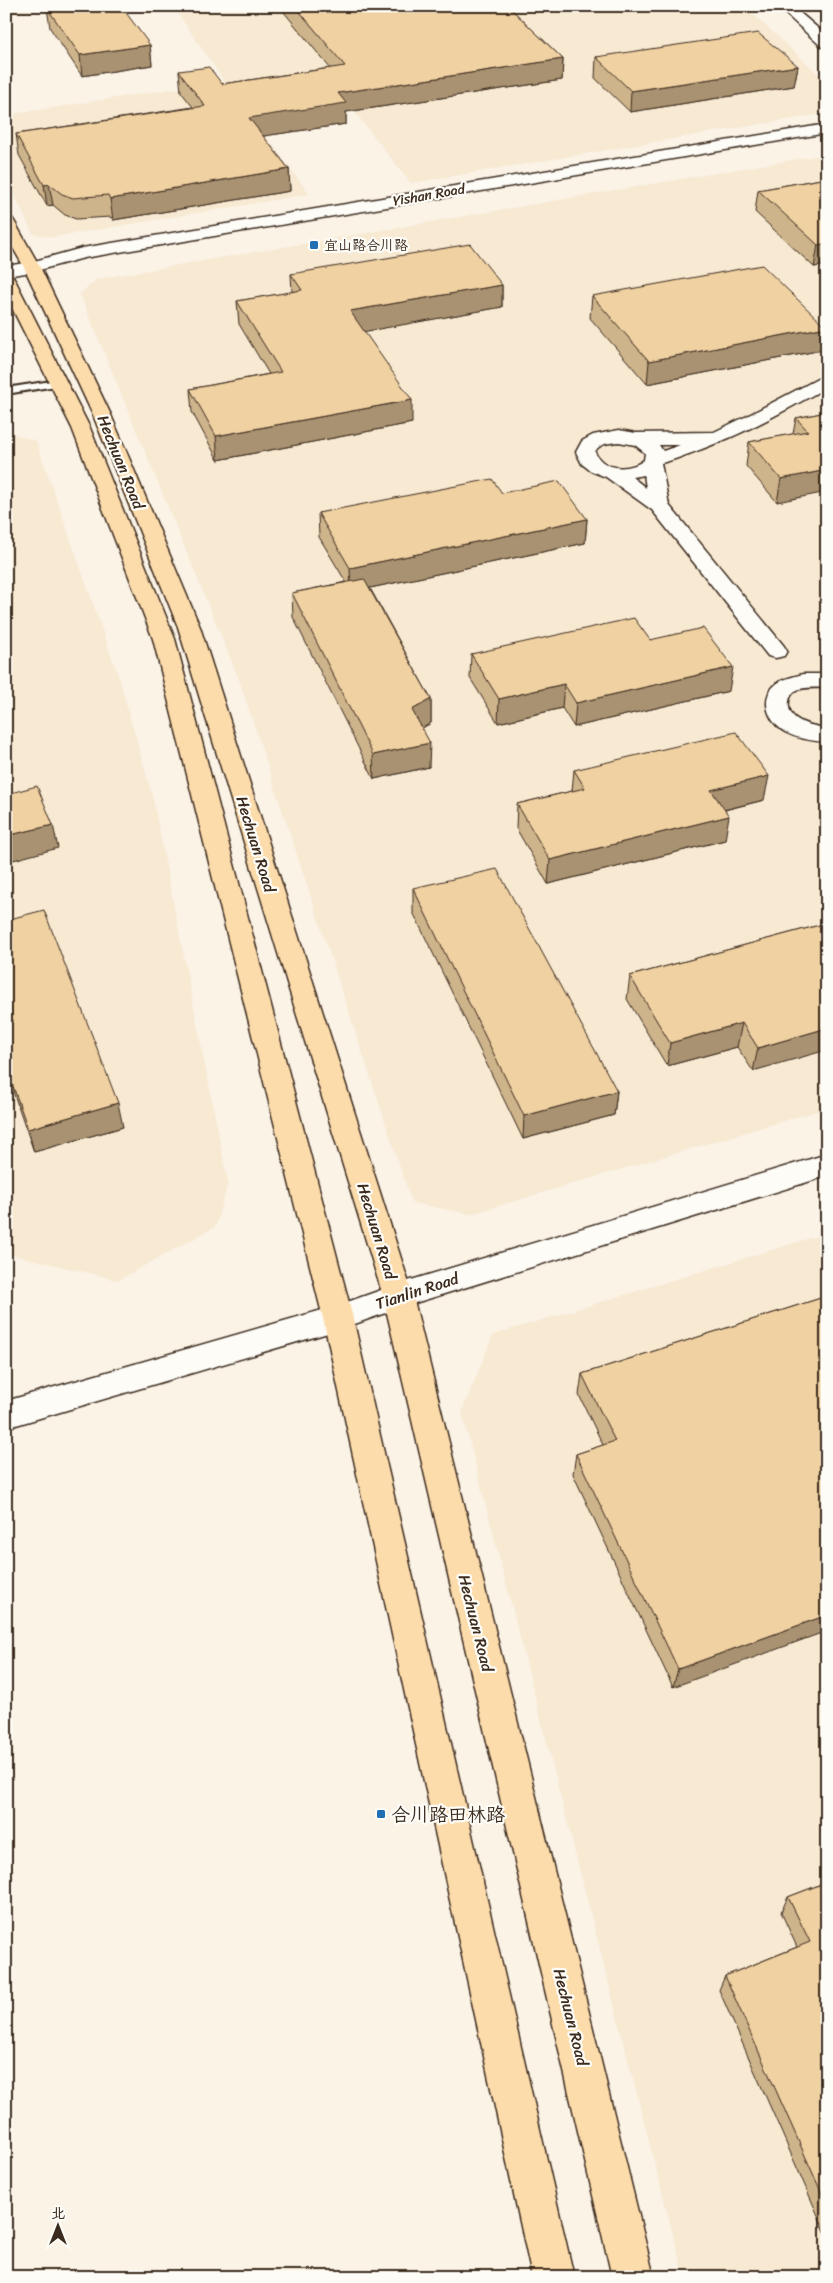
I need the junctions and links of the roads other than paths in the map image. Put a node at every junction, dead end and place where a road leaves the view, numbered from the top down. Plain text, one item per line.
1 (784, 6) edge
2 (827, 44) edge
3 (827, 128) edge
4 (6, 222) edge
5 (32, 267) junction
6 (76, 270) dead end
7 (6, 271) edge
8 (6, 278) edge
9 (827, 379) edge
10 (58, 383) junction
11 (6, 391) edge
12 (717, 436) junction
13 (636, 439) junction
14 (653, 460) junction
15 (613, 473) junction
16 (659, 506) junction
17 (776, 651) junction
18 (824, 680) edge
19 (784, 689) junction
20 (825, 736) edge
21 (827, 1165) edge
22 (398, 1296) junction
23 (338, 1318) junction
24 (6, 1415) edge
25 (553, 2277) edge
26 (633, 2277) edge

1 - 2 street
3 - 5 street, Yishan Road
4 - 5 main road, Hechuan Road
5 - 6 street, Yishan Road
5 - 7 street, Yishan Road
5 - 22 main road, Hechuan Road
8 - 10 main road, Hechuan Road
9 - 12 street
10 - 11 lane
10 - 23 main road, Hechuan Road
12 - 13 street
12 - 14 street
13 - 14 street
13 - 15 street
14 - 15 street
14 - 16 street
15 - 16 street
16 - 17 street
17 - 18 street
17 - 19 street
18 - 19 street
19 - 20 street
21 - 22 street, Tianlin Road
22 - 23 street, Tianlin Road
22 - 26 main road, Hechuan Road
23 - 24 street, Tianlin Road
23 - 25 main road, Hechuan Road

